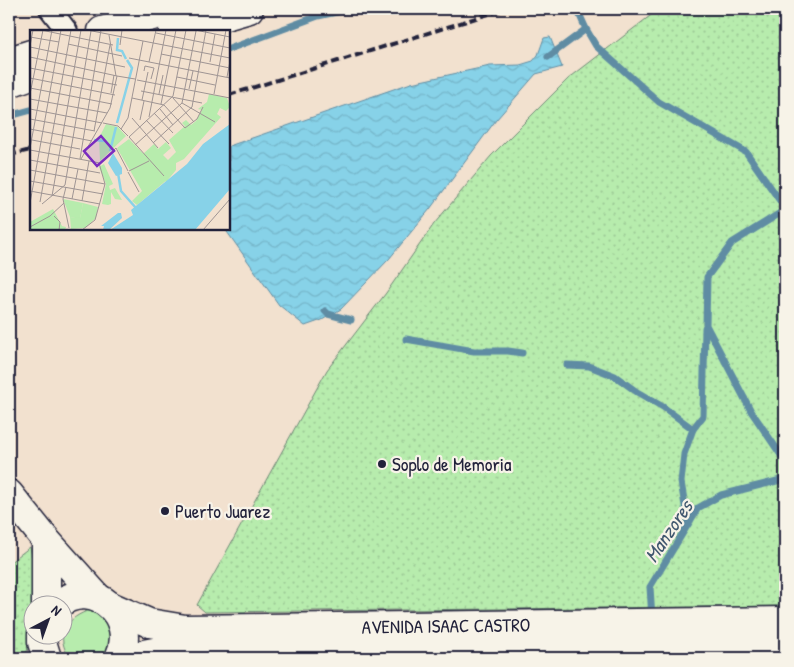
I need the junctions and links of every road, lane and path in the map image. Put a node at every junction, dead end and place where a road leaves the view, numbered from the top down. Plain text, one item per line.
1 (50, 9) edge
2 (176, 9) edge
3 (249, 9) edge
4 (66, 30) edge
5 (105, 30) edge
6 (176, 30) edge
7 (30, 54) edge
8 (9, 61) edge
9 (30, 75) edge
10 (9, 82) edge
11 (9, 494) edge
12 (46, 540) junction
13 (46, 594) edge
14 (72, 597) edge
15 (104, 602) junction
16 (785, 621) edge
17 (697, 632) junction
18 (536, 635) junction
19 (785, 640) edge
20 (120, 658) edge
21 (132, 658) edge

1 - 4 street
2 - 5 main road
3 - 6 main road
7 - 8 main road
9 - 10 main road
11 - 12 main road
12 - 13 main road
12 - 15 main road
14 - 15 main road
15 - 18 main road, AVENIDA ISAAC CASTRO
15 - 20 main road
16 - 17 main road, AVENIDA ISAAC CASTRO
17 - 18 main road, AVENIDA ISAAC CASTRO
17 - 19 main road, AVENIDA ISAAC CASTRO
18 - 21 main road, AVENIDA ISAAC CASTRO

